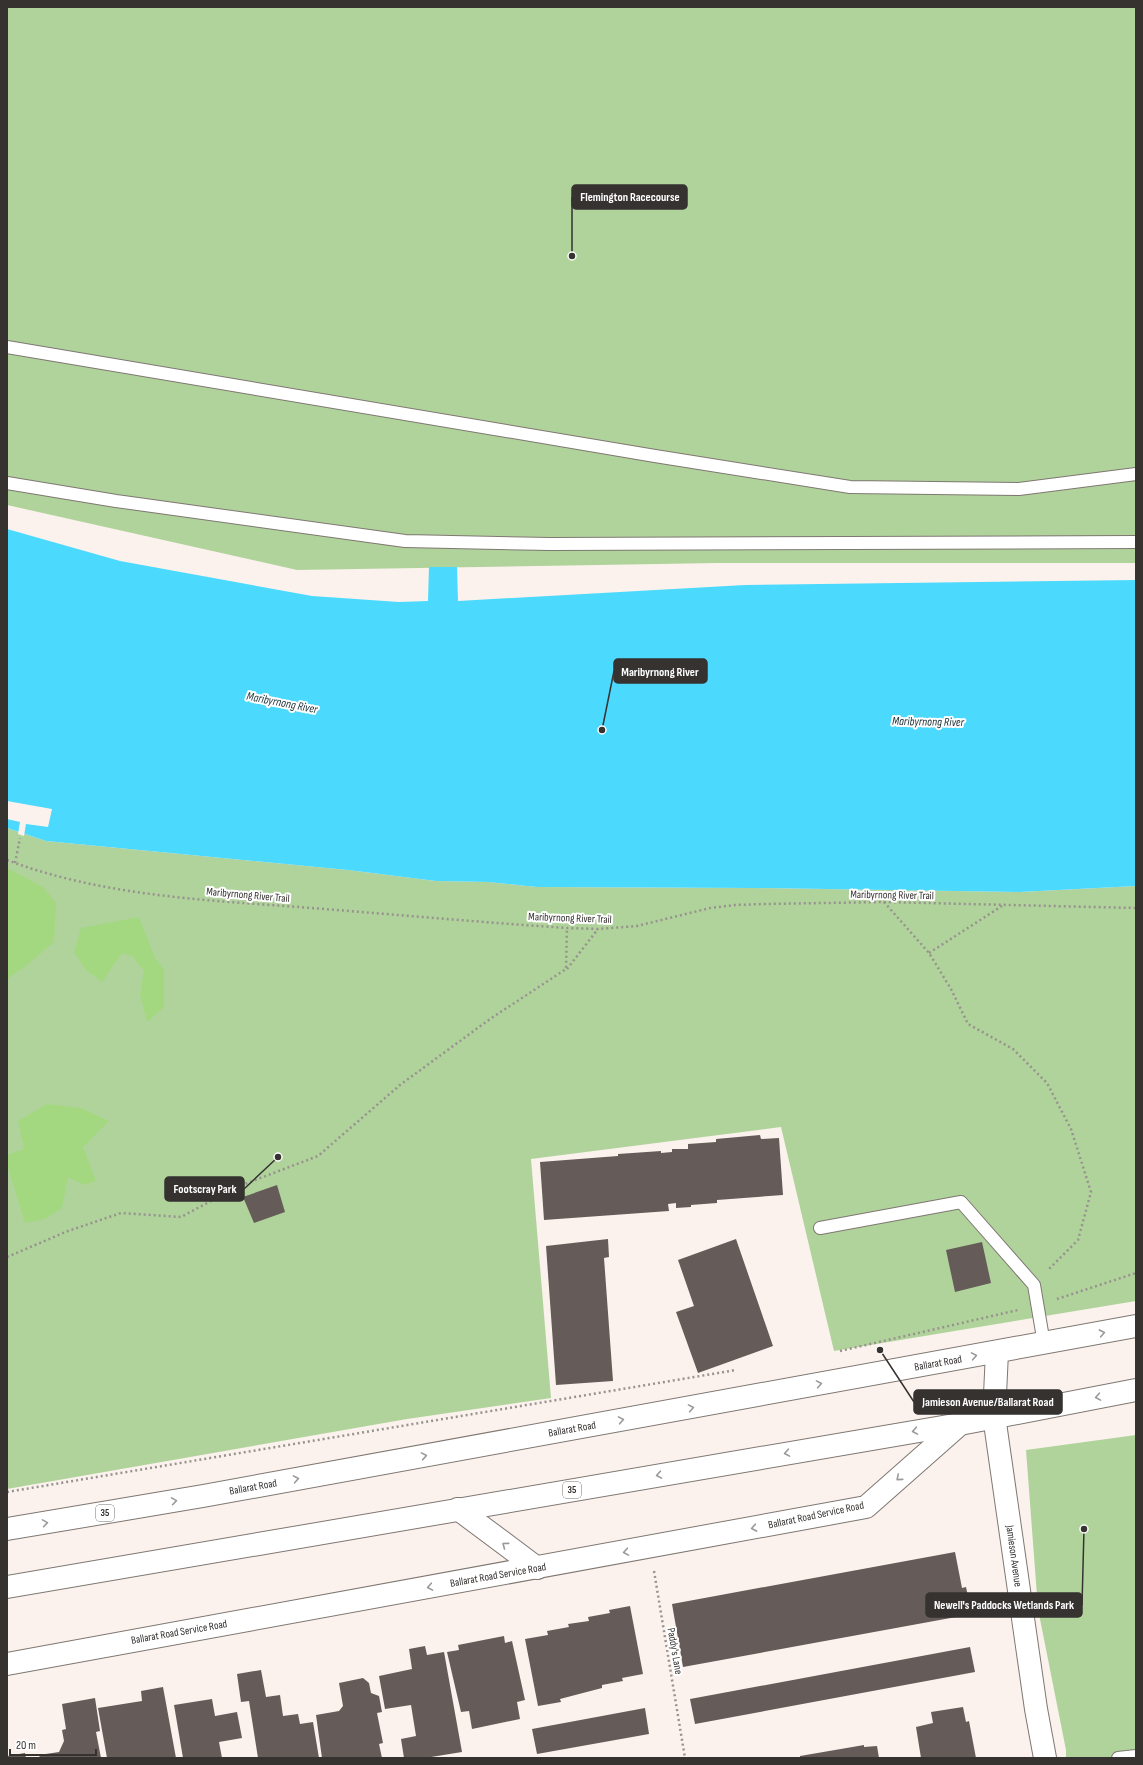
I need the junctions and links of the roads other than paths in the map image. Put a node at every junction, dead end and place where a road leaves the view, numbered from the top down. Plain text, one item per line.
1 (7, 347) edge
2 (1136, 474) edge
3 (7, 483) edge
4 (1136, 542) edge
5 (820, 1228) dead end
6 (1136, 1326) edge
7 (1044, 1344) junction
8 (997, 1352) junction
9 (1136, 1390) edge
10 (994, 1416) junction
11 (960, 1424) junction
12 (458, 1509) junction
13 (7, 1529) edge
14 (537, 1568) junction
15 (7, 1587) edge
16 (7, 1664) edge
17 (1136, 1756) edge
18 (1045, 1758) edge
19 (1118, 1758) edge

1 - 2 lane
3 - 4 lane
5 - 7 lane
7 -> 6 main road, Ballarat Road / 35
7 - 8 main road, Ballarat Road / 35
8 - 10 main road, Jamieson Avenue
13 -> 8 main road, Ballarat Road / 35
9 -> 10 main road, 35
10 - 11 main road, 35
10 - 18 main road, Jamieson Avenue
11 -> 12 main road, 35
11 -> 14 main road, Ballarat Road Service Road
14 -> 12 main road
12 - 15 main road, 35
14 -> 16 main road, Ballarat Road Service Road
17 - 19 lane

